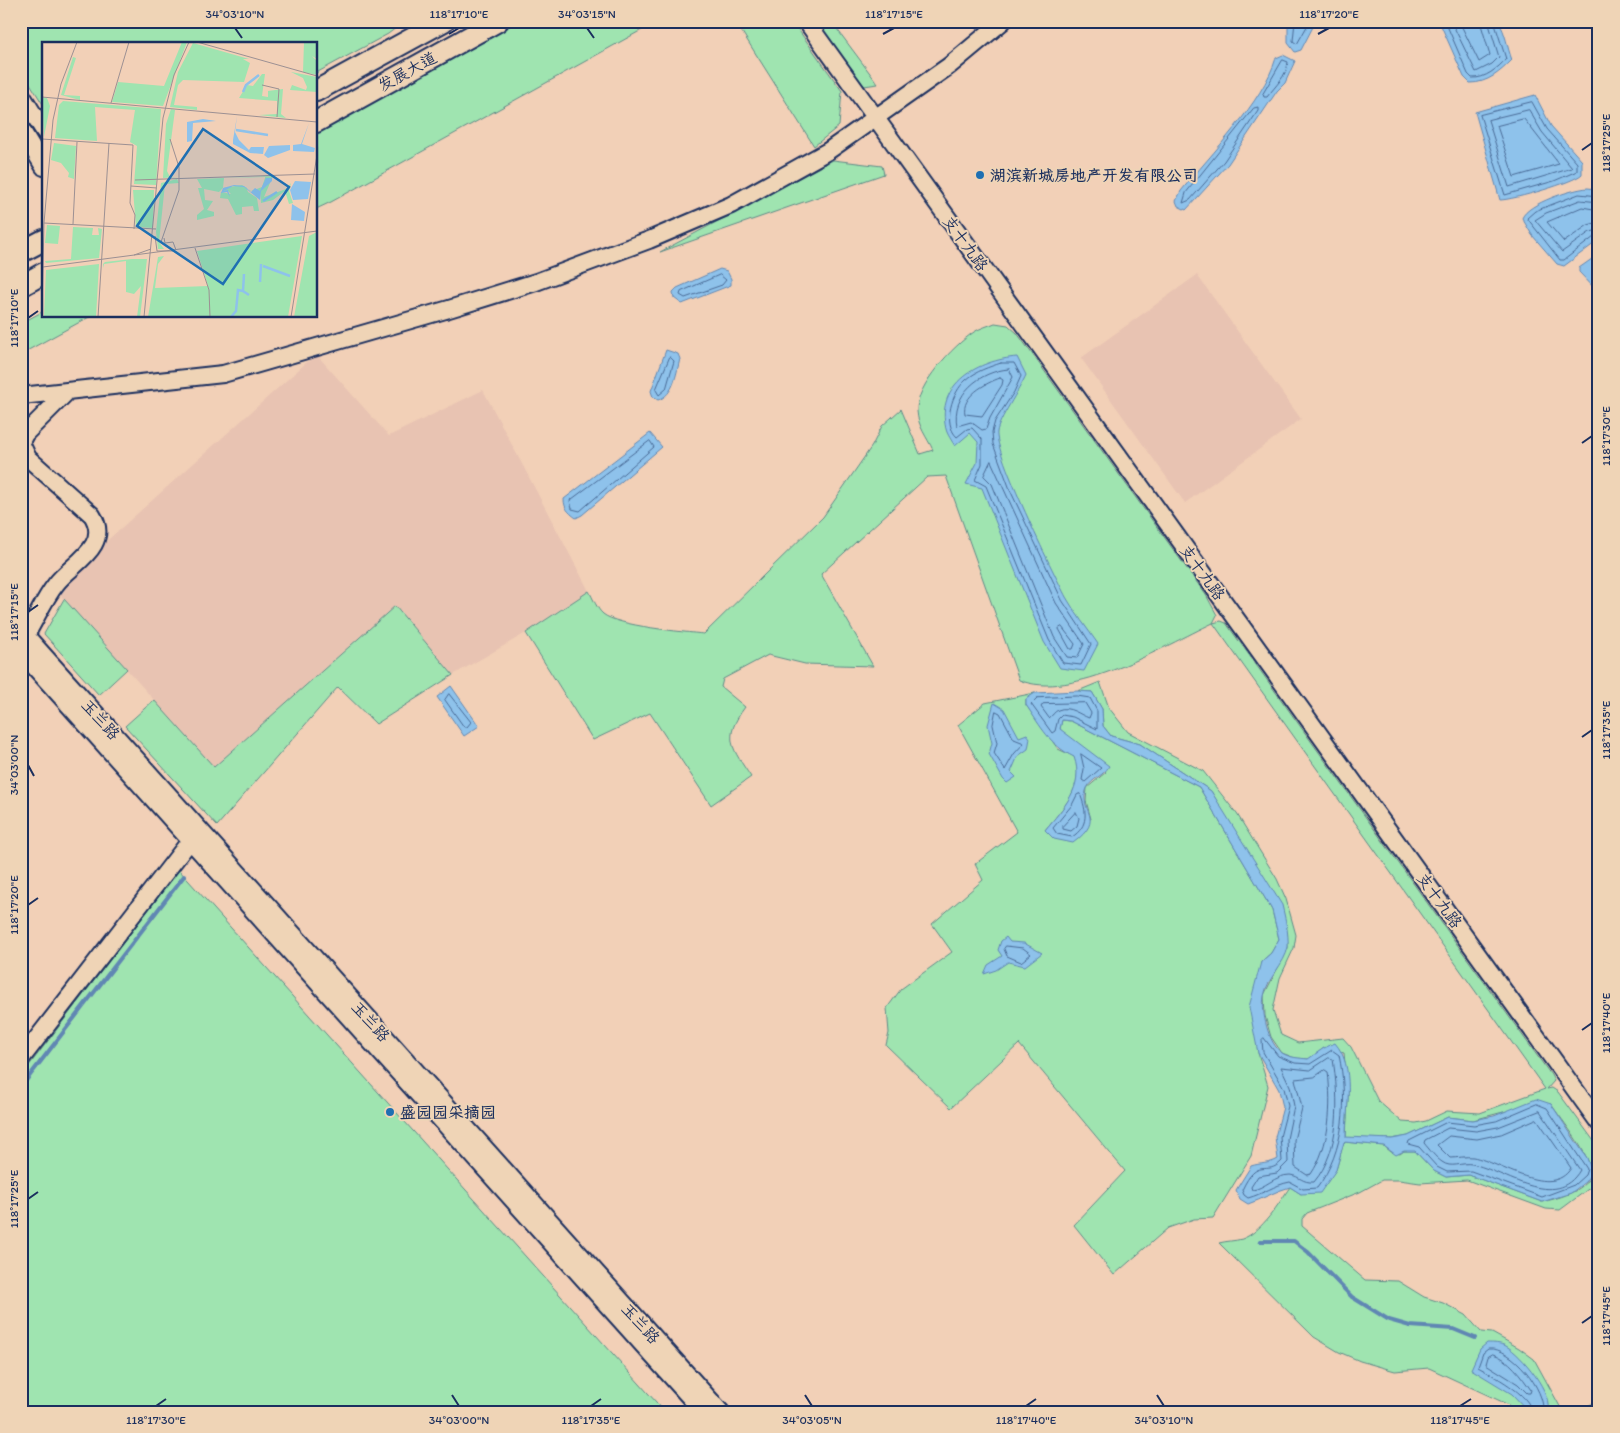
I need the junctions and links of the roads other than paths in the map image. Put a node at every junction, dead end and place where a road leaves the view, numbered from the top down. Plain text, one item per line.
1 (444, 21) edge
2 (498, 21) edge
3 (806, 21) edge
4 (1003, 21) edge
5 (318, 90) edge
6 (21, 94) edge
7 (876, 118) junction
8 (318, 121) edge
9 (42, 128) edge
10 (21, 129) edge
11 (42, 164) edge
12 (42, 241) edge
13 (21, 252) edge
14 (42, 274) edge
15 (21, 286) edge
16 (68, 391) junction
17 (21, 396) edge
18 (21, 443) edge
19 (24, 632) edge
20 (21, 652) edge
21 (194, 835) junction
22 (21, 1058) edge
23 (1599, 1123) edge
24 (702, 1412) edge
25 (721, 1412) edge

1 - 5 main road, 发展大道
2 - 8 main road, 发展大道
3 - 7 street, 支十九路
4 - 7 street
6 - 9 street
7 - 16 street
7 - 23 street, 支十九路
10 - 11 street
12 - 13 main road
14 - 15 main road
16 - 17 street
16 - 18 street
18 - 19 street
19 - 21 street, 玉兰路
20 - 21 street, 玉兰路
21 - 22 street
21 - 24 street, 玉兰路
21 - 25 street, 玉兰路

